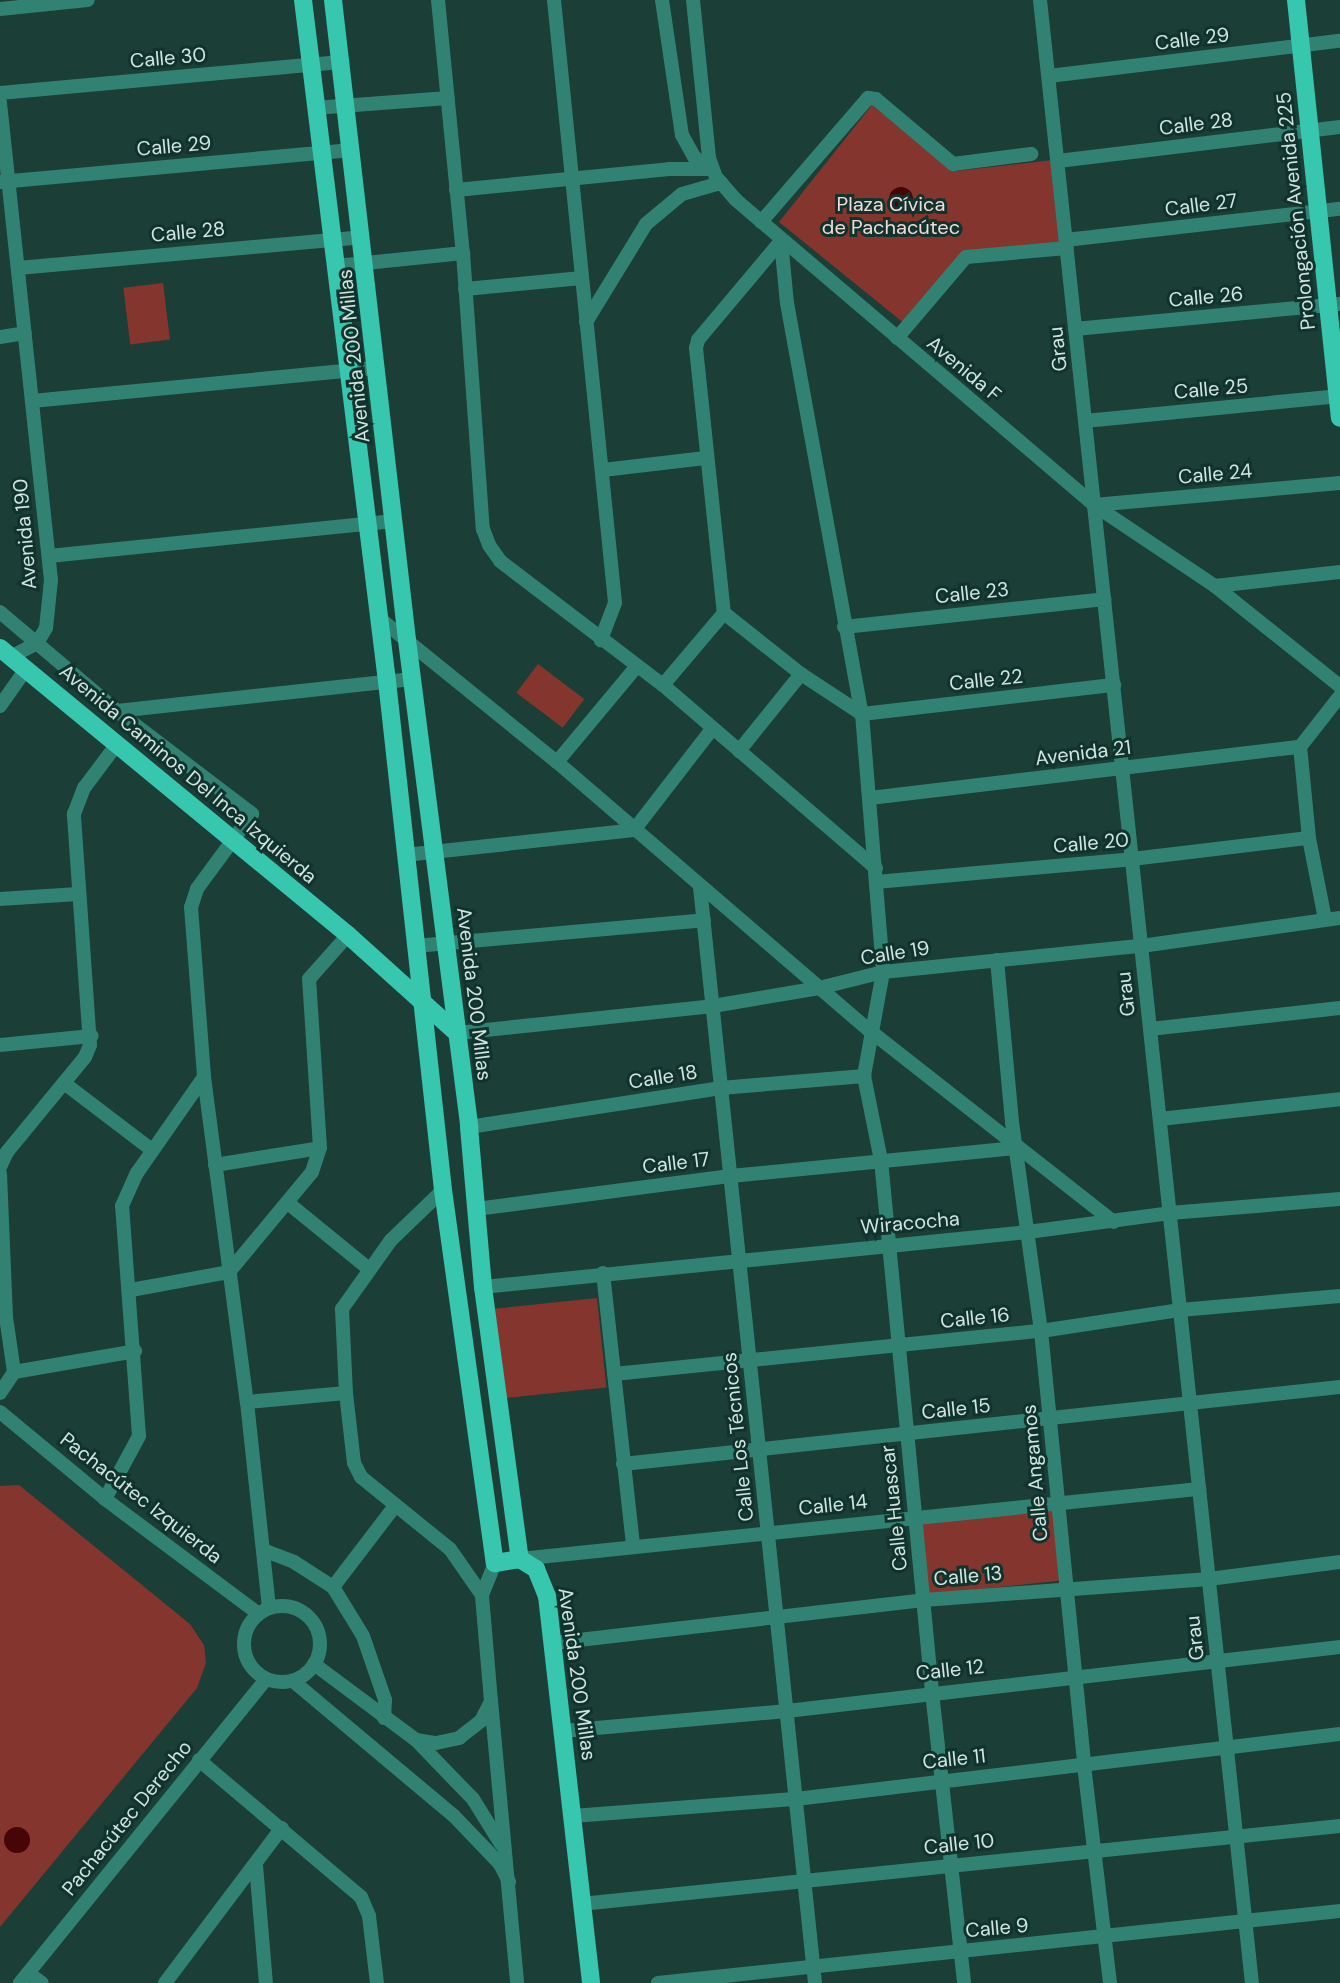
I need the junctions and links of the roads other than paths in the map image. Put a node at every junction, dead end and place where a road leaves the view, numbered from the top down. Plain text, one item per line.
1 (88, 0) edge
2 (303, 0) edge
3 (333, 0) edge
4 (438, 0) edge
5 (554, 0) edge
6 (662, 0) edge
7 (693, 0) edge
8 (1040, 0) edge
9 (1296, 0) edge
10 (0, 9) edge
11 (1340, 41) edge
12 (1300, 46) junction
13 (341, 62) junction
14 (310, 65) junction
15 (1049, 76) junction
16 (0, 93) edge
17 (448, 98) junction
18 (0, 103) edge
19 (346, 106) junction
20 (315, 108) junction
21 (1340, 127) edge
22 (1309, 130) junction
23 (352, 150) junction
24 (321, 153) junction
25 (1031, 154) dead end
26 (1058, 161) junction
27 (712, 169) junction
28 (572, 177) junction
29 (4, 181) edge
30 (721, 183) junction
31 (456, 190) junction
32 (1340, 209) edge
33 (1318, 211) junction
34 (761, 222) junction
35 (362, 237) junction
36 (332, 239) junction
37 (781, 241) junction
38 (1066, 244) junction
39 (463, 253) junction
40 (366, 262) junction
41 (336, 266) junction
42 (18, 268) junction
43 (581, 278) junction
44 (465, 289) junction
45 (1334, 305) edge
46 (586, 322) junction
47 (1075, 329) junction
48 (25, 333) junction
49 (0, 337) edge
50 (897, 338) junction
51 (377, 368) junction
52 (348, 371) junction
53 (1339, 396) edge
54 (32, 401) junction
55 (1340, 418) edge
56 (1085, 421) junction
57 (705, 458) junction
58 (603, 470) junction
59 (1340, 483) edge
60 (1094, 505) junction
61 (394, 521) junction
62 (367, 524) junction
63 (49, 556) junction
64 (1340, 572) edge
65 (1215, 586) junction
66 (1104, 599) junction
67 (0, 612) edge
68 (724, 613) junction
69 (379, 618) junction
70 (844, 627) junction
71 (407, 640) junction
72 (601, 640) junction
73 (37, 643) junction
74 (5, 652) edge
75 (637, 666) junction
76 (26, 669) junction
77 (801, 674) junction
78 (412, 679) junction
79 (387, 681) junction
80 (663, 685) junction
81 (1114, 685) junction
82 (1340, 686) edge
83 (1340, 696) edge
84 (0, 706) edge
85 (117, 711) junction
86 (862, 714) junction
87 (712, 729) junction
88 (117, 744) junction
89 (1300, 747) junction
90 (739, 751) junction
91 (557, 762) junction
92 (1122, 769) junction
93 (870, 798) junction
94 (634, 830) junction
95 (1309, 838) junction
96 (232, 839) junction
97 (435, 852) junction
98 (405, 855) junction
99 (1132, 859) junction
100 (876, 875) junction
101 (700, 887) junction
102 (78, 894) junction
103 (0, 899) edge
104 (1332, 919) edge
105 (704, 920) junction
106 (348, 935) junction
107 (445, 945) junction
108 (415, 946) junction
109 (1141, 946) junction
110 (997, 960) junction
111 (883, 972) junction
112 (819, 988) junction
113 (422, 1002) junction
114 (713, 1006) junction
115 (1340, 1008) edge
116 (1150, 1029) junction
117 (869, 1030) junction
118 (457, 1033) junction
119 (92, 1036) junction
120 (0, 1045) edge
121 (864, 1076) junction
122 (204, 1077) junction
123 (64, 1083) junction
124 (721, 1088) junction
125 (1340, 1099) edge
126 (1160, 1119) junction
127 (469, 1127) junction
128 (320, 1148) junction
129 (1016, 1148) junction
130 (152, 1150) junction
131 (881, 1160) junction
132 (215, 1165) junction
133 (0, 1167) edge
134 (0, 1174) edge
135 (731, 1176) junction
136 (443, 1190) junction
137 (1340, 1199) edge
138 (288, 1203) junction
139 (476, 1209) junction
140 (1170, 1213) junction
141 (1114, 1222) junction
142 (1028, 1232) junction
143 (887, 1245) junction
144 (740, 1260) junction
145 (369, 1269) junction
146 (229, 1272) junction
147 (603, 1273) junction
148 (483, 1287) junction
149 (131, 1290) junction
150 (1340, 1296) edge
151 (1180, 1310) junction
152 (1041, 1331) junction
153 (898, 1346) junction
154 (135, 1351) junction
155 (750, 1360) junction
156 (14, 1372) junction
157 (614, 1374) junction
158 (1340, 1387) edge
159 (0, 1393) edge
160 (346, 1393) junction
161 (247, 1402) junction
162 (1190, 1404) junction
163 (0, 1412) edge
164 (1051, 1419) junction
165 (907, 1433) junction
166 (759, 1449) junction
167 (623, 1464) junction
168 (1199, 1489) junction
169 (105, 1499) junction
170 (1058, 1503) junction
171 (395, 1506) junction
172 (916, 1517) junction
173 (768, 1532) junction
174 (633, 1546) junction
175 (263, 1550) junction
176 (520, 1559) junction
177 (1340, 1562) edge
178 (495, 1563) junction
179 (1209, 1579) junction
180 (333, 1587) junction
181 (1067, 1587) junction
182 (482, 1595) junction
183 (924, 1600) junction
184 (264, 1611) junction
185 (777, 1620) junction
186 (553, 1643) junction
187 (1340, 1647) edge
188 (1218, 1662) junction
189 (314, 1664) junction
190 (1075, 1677) junction
191 (266, 1679) junction
192 (293, 1681) junction
193 (932, 1692) junction
194 (491, 1701) junction
195 (787, 1711) junction
196 (384, 1718) junction
197 (563, 1731) junction
198 (1340, 1734) edge
199 (416, 1740) junction
200 (1227, 1746) junction
201 (199, 1760) junction
202 (1084, 1765) junction
203 (941, 1780) junction
204 (796, 1799) junction
205 (573, 1816) junction
206 (1340, 1826) edge
207 (282, 1828) junction
208 (1236, 1836) junction
209 (505, 1851) junction
210 (1094, 1851) junction
211 (256, 1865) junction
212 (951, 1865) junction
213 (805, 1881) junction
214 (509, 1882) junction
215 (581, 1904) junction
216 (1340, 1911) edge
217 (1245, 1920) junction
218 (1104, 1938) junction
219 (961, 1951) junction
220 (516, 1962) junction
221 (814, 1967) junction
222 (24, 1978) edge
223 (42, 1983) edge
224 (165, 1983) edge
225 (266, 1983) edge
226 (377, 1983) edge
227 (517, 1983) edge
228 (527, 1983) edge
229 (591, 1983) edge
230 (658, 1983) edge
231 (815, 1983) edge
232 (964, 1983) edge
233 (1110, 1983) edge
234 (1252, 1983) edge

1 - 10 street
2 - 14 main road, Avenida 200 Millas
3 - 13 main road, Avenida 200 Millas
4 - 17 street
5 - 28 street
6 - 27 street
7 - 27 street, Avenida F
8 - 15 street, Grau
9 - 12 main road, Prolongación Avenida 225
11 - 12 street, Calle 29
12 - 15 street, Calle 29
12 - 22 main road, Prolongación Avenida 225
13 - 14 street, Calle 30
13 - 19 main road, Avenida 200 Millas
14 - 16 street, Calle 30
14 - 20 main road, Avenida 200 Millas
15 - 26 street, Grau
17 - 19 street
17 - 31 street
18 - 29 street, Avenida 190
19 - 20 street
19 - 23 main road, Avenida 200 Millas
20 - 24 main road, Avenida 200 Millas
21 - 22 street, Calle 28
22 - 26 street, Calle 28
22 - 33 main road, Prolongación Avenida 225
23 - 24 street, Calle 29
23 - 35 main road, Avenida 200 Millas
24 - 29 street, Calle 29
24 - 36 main road, Avenida 200 Millas
25 - 34 street
26 - 38 street, Grau
27 - 28 street
27 - 30 street, Avenida F
28 - 31 street
28 - 43 street
29 - 42 street, Avenida 190
30 - 34 street, Avenida F
30 - 46 street
31 - 39 street
32 - 33 street, Calle 27
33 - 38 street, Calle 27
33 - 45 main road, Prolongación Avenida 225
34 - 37 street, Avenida F
35 - 36 street, Calle 28
35 - 40 main road, Avenida 200 Millas
36 - 41 main road, Avenida 200 Millas
36 - 42 street, Calle 28
37 - 50 street, Avenida F
37 - 57 street
37 - 70 street, Calle Huascar
38 - 47 street, Grau
38 - 50 street, Calle 27
39 - 40 street
39 - 44 street
40 - 41 street
40 - 51 main road, Avenida 200 Millas
41 - 52 main road, Avenida 200 Millas
42 - 48 street, Avenida 190
43 - 44 street
43 - 46 street
44 - 72 street
45 - 47 street, Calle 26
45 - 53 main road, Prolongación Avenida 225
46 - 58 street
47 - 56 street, Grau
48 - 49 street
48 - 54 street, Avenida 190
50 - 60 street, Avenida F
51 - 52 street
51 - 61 main road, Avenida 200 Millas
52 - 54 street
52 - 62 main road, Avenida 200 Millas
53 - 55 main road, Prolongación Avenida 225
53 - 56 street, Calle 25
54 - 63 street, Avenida 190
56 - 60 street, Grau
57 - 58 street
57 - 68 street
58 - 72 street
59 - 60 street, Calle 24
60 - 65 street, Avenida F
60 - 66 street, Grau
61 - 62 street
61 - 71 main road, Avenida 200 Millas
62 - 63 street
62 - 69 main road, Avenida 200 Millas
63 - 73 street, Avenida 190
64 - 65 street
65 - 82 street, Avenida F
66 - 70 street, Calle 23
66 - 81 street, Grau
67 - 73 street, Avenida Caminos Del Inca Izquierda
68 - 77 street
68 - 80 street
69 - 71 street
69 - 79 main road, Avenida 200 Millas
70 - 86 street, Calle Huascar
71 - 78 main road, Avenida 200 Millas
71 - 91 street
72 - 75 street
73 - 74 street
73 - 85 street, Avenida Caminos Del Inca Izquierda
74 - 76 main road, Avenida Caminos Del Inca Izquierda
75 - 80 street
75 - 91 street
76 - 84 street
76 - 88 main road, Avenida Caminos Del Inca Izquierda
77 - 86 street
77 - 90 street
78 - 79 street
78 - 97 main road, Avenida 200 Millas
79 - 85 street
79 - 98 main road, Avenida 200 Millas
80 - 87 street
81 - 86 street, Calle 22
81 - 92 street, Grau
83 - 89 street
85 - 96 street, Avenida Caminos Del Inca Izquierda
86 - 93 street, Calle Huascar
87 - 90 street
87 - 94 street
88 - 96 main road, Avenida Caminos Del Inca Izquierda
88 - 102 street
89 - 92 street, Avenida 21
89 - 95 street
90 - 100 street
91 - 94 street
92 - 93 street, Avenida 21
92 - 99 street, Grau
93 - 100 street, Calle Huascar
94 - 97 street
94 - 101 street
95 - 99 street, Calle 20
95 - 104 street
96 - 106 main road, Avenida Caminos Del Inca Izquierda
96 - 122 street
97 - 98 street
97 - 107 main road, Avenida 200 Millas
98 - 108 main road, Avenida 200 Millas
99 - 100 street, Calle 20
99 - 109 street, Grau
100 - 111 street, Calle Huascar
101 - 105 street, Calle Los Técnicos
101 - 112 street
102 - 103 street
102 - 119 street
104 - 109 street, Calle 19
105 - 107 street
105 - 114 street, Calle Los Técnicos
106 - 113 main road, Avenida Caminos Del Inca Izquierda
106 - 128 street
107 - 108 street
107 - 118 main road, Avenida 200 Millas
108 - 113 main road, Avenida 200 Millas
109 - 110 street, Calle 19
109 - 116 street, Grau
110 - 111 street, Calle 19
110 - 129 street, Calle Angamos
111 - 112 street, Calle 19
111 - 117 street, Calle Huascar
112 - 114 street, Calle 19
112 - 117 street
113 - 118 main road, Avenida Caminos Del Inca Izquierda
113 - 136 main road, Avenida 200 Millas
114 - 118 street, Calle 19
114 - 124 street, Calle Los Técnicos
115 - 116 street
116 - 126 street, Grau
117 - 121 street, Calle Huascar
117 - 129 street
118 - 127 main road, Avenida 200 Millas
119 - 120 street
119 - 123 street
121 - 124 street, Calle 18
121 - 131 street, Calle Huascar
122 - 130 street
122 - 132 street
123 - 130 street
123 - 133 street
124 - 127 street, Calle 18
124 - 135 street, Calle Los Técnicos
125 - 126 street
126 - 140 street, Grau
127 - 139 main road, Avenida 200 Millas
128 - 132 street
128 - 138 street
129 - 131 street, Calle 17
129 - 141 street
129 - 142 street, Calle Angamos
130 - 149 street
131 - 135 street, Calle 17
131 - 143 street, Calle Huascar
132 - 146 street
134 - 156 street
135 - 139 street, Calle 17
135 - 144 street, Calle Los Técnicos
136 - 145 street
136 - 178 main road, Avenida 200 Millas
137 - 140 street, Wiracocha
138 - 145 street
138 - 146 street
139 - 148 main road, Avenida 200 Millas
140 - 141 street, Wiracocha
140 - 151 street, Grau
141 - 142 street, Wiracocha
142 - 143 street, Wiracocha
142 - 152 street, Calle Angamos
143 - 144 street, Wiracocha
143 - 153 street, Calle Huascar
144 - 147 street, Wiracocha
144 - 155 street, Calle Los Técnicos
145 - 160 street
146 - 149 street
146 - 161 street
147 - 148 street, Wiracocha
147 - 157 street
148 - 176 main road, Avenida 200 Millas
149 - 154 street
150 - 151 street, Calle 16
151 - 152 street, Calle 16
151 - 162 street, Grau
152 - 153 street, Calle 16
152 - 164 street, Calle Angamos
153 - 155 street, Calle 16
153 - 165 street, Calle Huascar
154 - 156 street
154 - 169 street
155 - 157 street, Calle 16
155 - 166 street, Calle Los Técnicos
156 - 159 street
157 - 167 street
158 - 162 street, Calle 15
160 - 161 street
160 - 171 street
161 - 175 street
162 - 164 street, Calle 15
162 - 168 street, Grau
163 - 169 street, Pachacútec Izquierda
164 - 165 street, Calle 15
164 - 170 street, Calle Angamos
165 - 166 street, Calle 15
165 - 172 street, Calle Huascar
166 - 167 street, Calle 15
166 - 173 street, Calle Los Técnicos
167 - 174 street
168 - 170 street, Calle 14
168 - 179 street, Grau
169 - 184 street, Pachacútec Izquierda
170 - 172 street, Calle 14
170 - 181 street, Calle Angamos
171 - 180 street
171 - 182 street
172 - 173 street, Calle 14
172 - 183 street, Calle Huascar
173 - 174 street, Calle 14
173 - 185 street, Calle Los Técnicos
174 - 176 street, Calle 14
175 - 180 street
175 - 184 street
176 - 178 main road
176 - 186 main road, Avenida 200 Millas
177 - 179 street, Calle 13
178 - 182 street
179 - 181 street, Calle 13
179 - 188 street, Grau
180 - 196 street
181 - 183 street, Calle 13
181 - 190 street, Calle Angamos
182 - 194 street
183 - 185 street, Calle 13
183 - 193 street, Calle Huascar
184 - 189 street
184 - 191 street
185 - 186 street, Calle 13
185 - 195 street, Calle Los Técnicos
186 - 197 main road, Avenida 200 Millas
187 - 188 street, Calle 12
188 - 190 street, Calle 12
188 - 200 street, Grau
189 - 192 street
189 - 196 street
190 - 193 street, Calle 12
190 - 202 street, Calle Angamos
191 - 192 street
191 - 201 street, Pachacútec Derecho
192 - 214 street
193 - 195 street, Calle 12
193 - 203 street, Calle Huascar
194 - 199 street
194 - 209 street
195 - 197 street, Calle 12
195 - 204 street, Calle Los Técnicos
196 - 199 street
197 - 205 main road, Avenida 200 Millas
198 - 200 street, Calle 11
199 - 209 street
200 - 202 street, Calle 11
200 - 208 street, Grau
201 - 207 street
201 - 222 street, Pachacútec Derecho
202 - 203 street, Calle 11
202 - 210 street, Calle Angamos
203 - 204 street, Calle 11
203 - 212 street, Calle Huascar
204 - 205 street, Calle 11
204 - 213 street, Calle Los Técnicos
205 - 215 main road, Avenida 200 Millas
206 - 208 street, Calle 10
207 - 211 street
207 - 226 street
208 - 210 street, Calle 10
208 - 217 street, Grau
209 - 214 street
210 - 212 street, Calle 10
210 - 218 street, Calle Angamos
211 - 224 street
211 - 225 street
212 - 213 street, Calle 10
212 - 219 street, Calle Huascar
213 - 215 street, Calle 10
213 - 221 street, Calle Los Técnicos
214 - 220 street
215 - 229 main road, Avenida 200 Millas
216 - 217 street, Calle 9
217 - 218 street, Calle 9
217 - 234 street, Grau
218 - 219 street, Calle 9
218 - 233 street, Calle Angamos
219 - 221 street, Calle 9
219 - 232 street, Calle Huascar
220 - 227 street
220 - 228 street
221 - 230 street, Calle 9
221 - 231 street, Calle Los Técnicos
222 - 223 street

